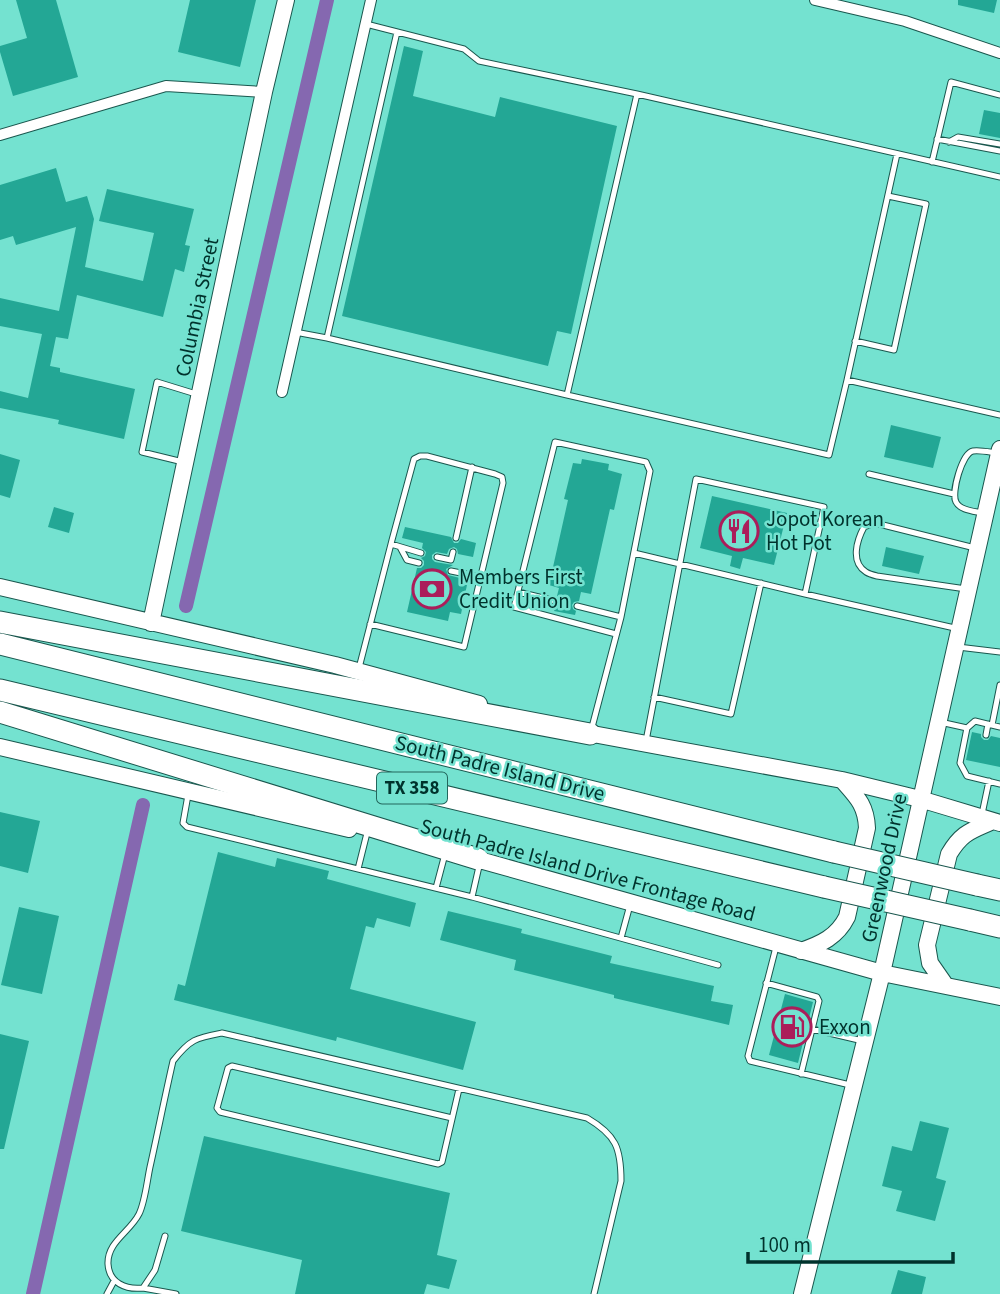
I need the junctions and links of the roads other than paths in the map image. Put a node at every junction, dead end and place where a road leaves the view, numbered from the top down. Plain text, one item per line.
1 (286, 0) edge
2 (371, 0) edge
3 (815, 0) edge
4 (366, 24) junction
5 (397, 32) junction
6 (1000, 53) edge
7 (264, 92) junction
8 (637, 94) junction
9 (1000, 95) edge
10 (0, 135) edge
11 (937, 139) junction
12 (949, 142) junction
13 (1000, 144) edge
14 (1000, 151) edge
15 (897, 154) junction
16 (932, 162) junction
17 (1000, 177) edge
18 (888, 196) junction
19 (295, 332) junction
20 (327, 338) junction
21 (855, 341) junction
22 (847, 380) junction
23 (282, 392) dead end
24 (200, 394) junction
25 (567, 395) junction
26 (1000, 415) edge
27 (1000, 451) edge
28 (185, 463) junction
29 (472, 467) junction
30 (869, 474) dead end
31 (997, 478) edge
32 (954, 494) junction
33 (985, 514) junction
34 (456, 538) dead end
35 (391, 544) junction
36 (400, 547) junction
37 (978, 549) junction
38 (453, 552) dead end
39 (421, 553) dead end
40 (634, 554) junction
41 (437, 557) dead end
42 (419, 563) dead end
43 (680, 563) junction
44 (451, 571) dead end
45 (481, 577) junction
46 (761, 583) junction
47 (0, 587) edge
48 (968, 589) junction
49 (518, 592) junction
50 (805, 593) junction
51 (556, 601) dead end
52 (578, 606) dead end
53 (621, 617) junction
54 (0, 622) edge
55 (151, 623) junction
56 (370, 624) junction
57 (959, 629) junction
58 (616, 634) junction
59 (0, 644) edge
60 (955, 646) junction
61 (1000, 652) edge
62 (358, 671) junction
63 (1000, 685) edge
64 (0, 690) edge
65 (654, 697) junction
66 (0, 712) edge
67 (938, 722) junction
68 (990, 724) junction
69 (1000, 727) edge
70 (967, 728) junction
71 (590, 734) junction
72 (986, 735) dead end
73 (645, 744) junction
74 (0, 747) edge
75 (842, 780) junction
76 (989, 782) junction
77 (1000, 784) edge
78 (189, 792) junction
79 (920, 799) junction
80 (992, 820) edge
81 (367, 833) junction
82 (445, 851) junction
83 (479, 859) junction
84 (358, 869) junction
85 (436, 888) junction
86 (1000, 890) edge
87 (472, 897) junction
88 (631, 902) junction
89 (1000, 927) edge
90 (621, 938) junction
91 (777, 944) junction
92 (801, 951) junction
93 (718, 965) dead end
94 (882, 973) junction
95 (766, 984) junction
96 (946, 986) junction
97 (1000, 998) edge
98 (812, 1029) junction
99 (865, 1041) junction
100 (801, 1074) junction
101 (853, 1086) junction
102 (459, 1089) junction
103 (452, 1118) junction
104 (165, 1236) dead end
105 (114, 1281) junction
106 (143, 1288) junction
107 (107, 1294) edge
108 (176, 1294) edge
109 (594, 1294) edge
110 (802, 1294) edge

1 - 7 main road, Columbia Street
2 - 4 street
3 - 6 street
4 - 5 lane
4 - 19 street
5 - 8 lane
5 - 20 lane
7 - 10 street
7 - 24 main road, Columbia Street
8 - 15 lane
8 - 25 lane
9 - 11 lane
11 - 12 lane
11 - 16 lane
12 - 13 lane
12 - 14 lane
15 - 16 lane
15 - 18 lane
16 - 17 lane
18 - 21 lane
18 - 21 lane
19 - 20 lane
19 - 23 street
20 - 25 lane
21 - 22 lane
22 - 25 lane
22 - 26 lane
24 - 28 main road, Columbia Street
24 - 28 lane
27 - 31 main road, Greenwood Drive
27 - 32 lane
28 - 55 main road, Columbia Street
29 - 34 lane
29 - 35 lane
29 - 45 lane
30 - 32 lane
31 - 33 main road, Greenwood Drive
32 - 33 lane
33 - 37 main road, Greenwood Drive
35 - 36 lane
35 - 56 lane
36 - 39 lane
36 - 42 lane
37 - 48 main road, Greenwood Drive
37 - 48 lane
38 - 41 lane
40 - 43 lane
40 - 49 lane
40 - 53 lane
43 - 46 lane
43 - 50 lane
43 - 65 lane
44 - 45 lane
45 - 56 lane
46 - 50 lane
46 - 65 lane
47 - 55 main road
48 - 57 main road, Greenwood Drive
49 - 51 lane
49 - 58 lane
50 - 57 lane
52 - 53 lane
53 - 58 lane
54 - 71 highway
55 - 62 main road
56 - 62 lane
57 - 60 main road, Greenwood Drive
58 - 71 lane
59 - 86 highway, South Padre Island Drive / TX 358, bridge
60 - 61 lane
60 - 67 main road, Greenwood Drive
62 - 71 main road
63 - 68 lane
64 - 89 highway, South Padre Island Drive / TX 358, bridge
65 - 73 lane
66 - 83 highway
67 - 70 lane
67 - 79 main road, Greenwood Drive
68 - 69 lane
68 - 70 lane
68 - 72 lane
70 - 76 lane
71 - 73 main road
73 - 75 main road
74 - 78 main road, South Padre Island Drive Frontage Road
75 - 79 main road
75 - 92 main road
76 - 77 lane
76 - 80 lane
78 - 81 main road, South Padre Island Drive Frontage Road
78 - 84 lane
79 - 80 main road
79 - 94 main road, Greenwood Drive
80 - 96 main road
81 - 82 main road, South Padre Island Drive Frontage Road
81 - 84 lane
82 - 83 main road, South Padre Island Drive Frontage Road
82 - 85 lane
83 - 87 lane
83 - 88 main road, South Padre Island Drive Frontage Road
84 - 85 lane
85 - 87 lane
87 - 90 lane
88 - 90 lane
88 - 91 main road, South Padre Island Drive Frontage Road
90 - 93 lane
91 - 92 main road, South Padre Island Drive Frontage Road
91 - 95 lane
92 - 94 main road, South Padre Island Drive Frontage Road
94 - 96 main road, South Padre Island Drive Frontage Road
94 - 99 main road, Greenwood Drive
95 - 98 lane
95 - 100 lane
96 - 97 main road, South Padre Island Drive Frontage Road
98 - 99 lane
98 - 100 lane
99 - 101 main road, Greenwood Drive
100 - 101 lane
101 - 110 main road, Greenwood Drive
102 - 103 lane
102 - 105 lane
102 - 109 lane
103 - 103 lane
104 - 106 lane
105 - 106 lane
105 - 107 lane
106 - 108 lane

